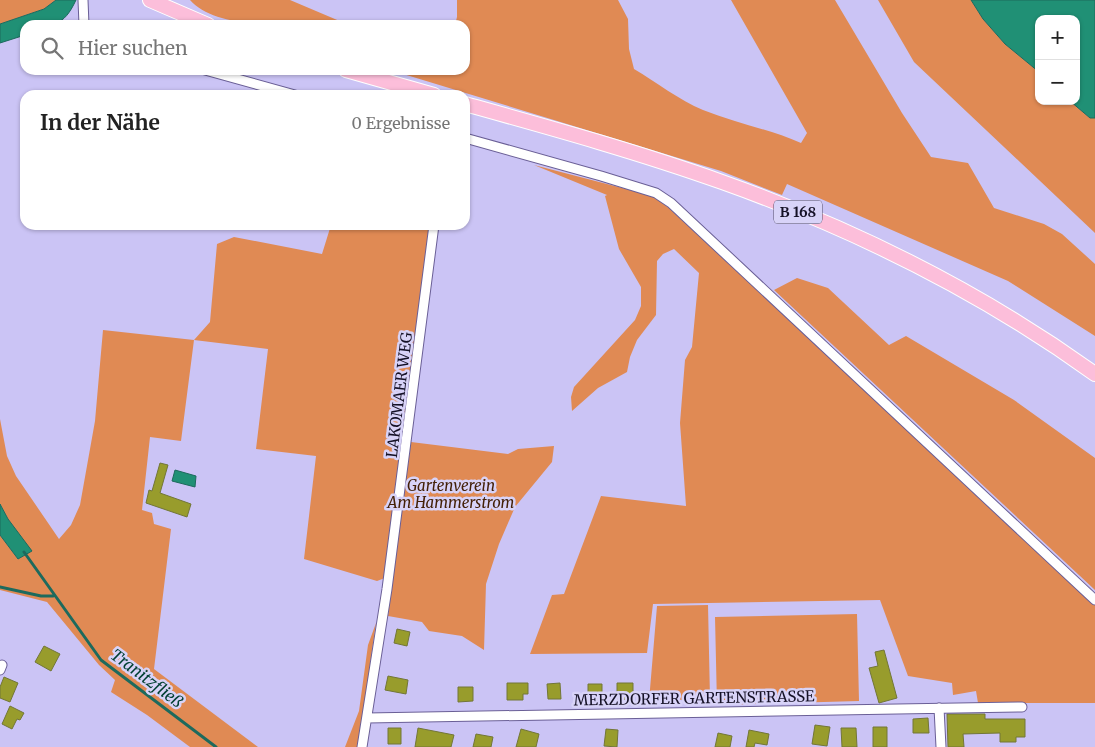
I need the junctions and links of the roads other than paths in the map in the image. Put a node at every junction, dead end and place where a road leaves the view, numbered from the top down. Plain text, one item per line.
1 (83, 0) edge
2 (150, 0) edge
3 (84, 20) edge
4 (196, 20) edge
5 (223, 75) edge
6 (364, 75) edge
7 (277, 90) edge
8 (416, 90) edge
9 (470, 106) edge
10 (470, 139) edge
11 (433, 230) edge
12 (1095, 374) edge
13 (1095, 600) edge
14 (1022, 707) dead end
15 (939, 708) junction
16 (367, 718) junction
17 (362, 747) edge
18 (941, 747) edge

1 - 3 street
2 - 4 main road
5 - 7 street
6 - 8 main road
9 - 12 main road, B 168
10 - 13 street
11 - 16 street, LAKOMAER WEG
14 - 15 street, MERZDORFER GARTENSTRASSE
15 - 16 street, MERZDORFER GARTENSTRASSE
15 - 18 street
16 - 17 street, LAKOMAER WEG

